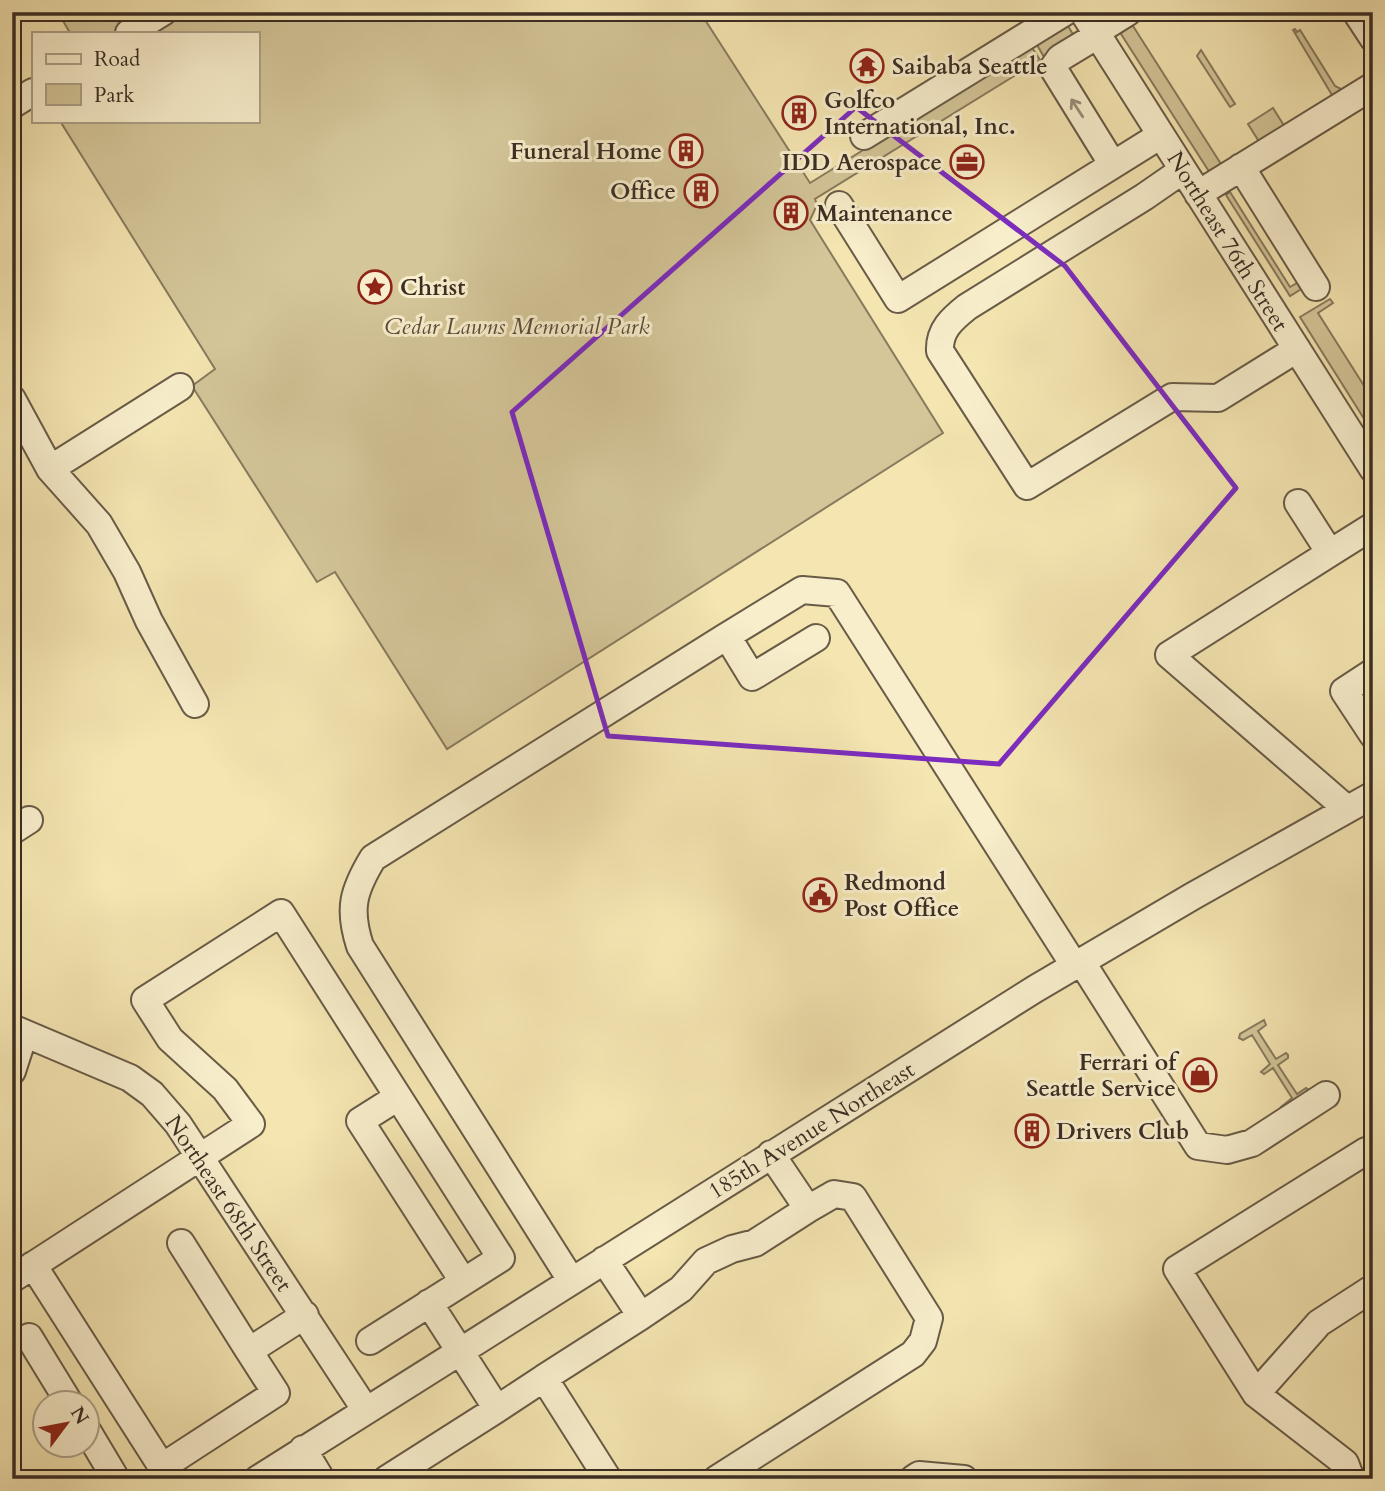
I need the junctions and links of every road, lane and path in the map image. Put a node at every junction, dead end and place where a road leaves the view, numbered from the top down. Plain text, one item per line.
1 (163, 12) edge
2 (1065, 12) edge
3 (1128, 12) edge
4 (1356, 12) edge
5 (1092, 27) edge
6 (131, 32) edge
7 (1373, 38) edge
8 (1373, 86) edge
9 (32, 93) edge
10 (12, 105) edge
11 (1161, 135) junction
12 (864, 136) dead end
13 (1114, 165) junction
14 (1241, 167) junction
15 (1183, 170) junction
16 (1198, 194) junction
17 (839, 205) dead end
18 (1316, 287) dead end
19 (1297, 349) junction
20 (180, 387) dead end
21 (12, 399) edge
22 (50, 469) junction
23 (1373, 469) edge
24 (1298, 503) dead end
25 (1373, 526) edge
26 (1330, 553) junction
27 (727, 636) junction
28 (816, 638) dead end
29 (1373, 672) edge
30 (195, 704) dead end
31 (1373, 735) edge
32 (1373, 795) edge
33 (1347, 809) junction
34 (1077, 963) junction
35 (18, 1031) edge
36 (12, 1071) edge
37 (1326, 1095) dead end
38 (398, 1097) junction
39 (1373, 1153) edge
40 (771, 1154) junction
41 (200, 1156) junction
42 (808, 1209) junction
43 (181, 1243) dead end
44 (604, 1259) junction
45 (23, 1272) edge
46 (571, 1280) junction
47 (463, 1281) junction
48 (1373, 1288) edge
49 (429, 1303) junction
50 (305, 1315) junction
51 (641, 1316) junction
52 (29, 1337) dead end
53 (370, 1341) dead end
54 (459, 1350) junction
55 (249, 1351) junction
56 (544, 1378) junction
57 (61, 1390) edge
58 (1256, 1394) junction
59 (365, 1409) junction
60 (497, 1409) junction
61 (303, 1449) junction
62 (102, 1456) edge
63 (116, 1479) edge
64 (258, 1479) edge
65 (321, 1479) edge
66 (387, 1479) edge
67 (608, 1479) edge
68 (717, 1479) edge
69 (913, 1479) edge
70 (964, 1479) edge
71 (1351, 1479) edge

1 - 6 street
2 - 12 street
3 - 5 street
4 - 7 street
5 - 11 street, Northeast 76th Street
13 -> 5 street
8 - 14 street
9 - 10 street
11 - 13 street
11 - 15 street, Northeast 76th Street
13 - 17 street
14 - 16 street
14 - 18 street
15 - 16 street, Northeast 76th Street
15 - 19 street
16 - 19 street, Northeast 76th Street
19 - 23 street, Northeast 76th Street
20 - 22 street
21 - 22 street
22 - 30 street
24 - 26 street
25 - 26 street
26 - 33 street
27 - 28 street
27 - 34 street
27 - 46 street
29 - 31 street
32 - 33 street, 185th Avenue Northeast
33 - 34 street, 185th Avenue Northeast
34 - 37 street
34 - 40 street, 185th Avenue Northeast
35 - 36 street
35 - 41 street, Northeast 68th Street
38 - 41 street
38 - 47 street
38 - 47 street
39 - 58 street
40 - 42 street
40 - 44 street, 185th Avenue Northeast
41 - 45 street
41 - 50 street, Northeast 68th Street
42 - 51 street
42 - 68 street
43 - 55 street
44 - 46 street, 185th Avenue Northeast
44 - 51 street
45 - 55 street
46 - 54 street, 185th Avenue Northeast
47 - 49 street
48 - 58 street
49 - 53 street
49 - 54 street
50 - 55 street
50 - 59 street, Northeast 68th Street
51 - 56 street
52 - 57 street
54 - 59 street, 185th Avenue Northeast
54 - 60 street
56 - 60 street
56 - 67 street
58 - 71 street
59 - 61 street, 185th Avenue Northeast
60 - 66 street
61 - 64 street, 185th Avenue Northeast
61 - 65 street
62 - 63 street
69 - 70 street

